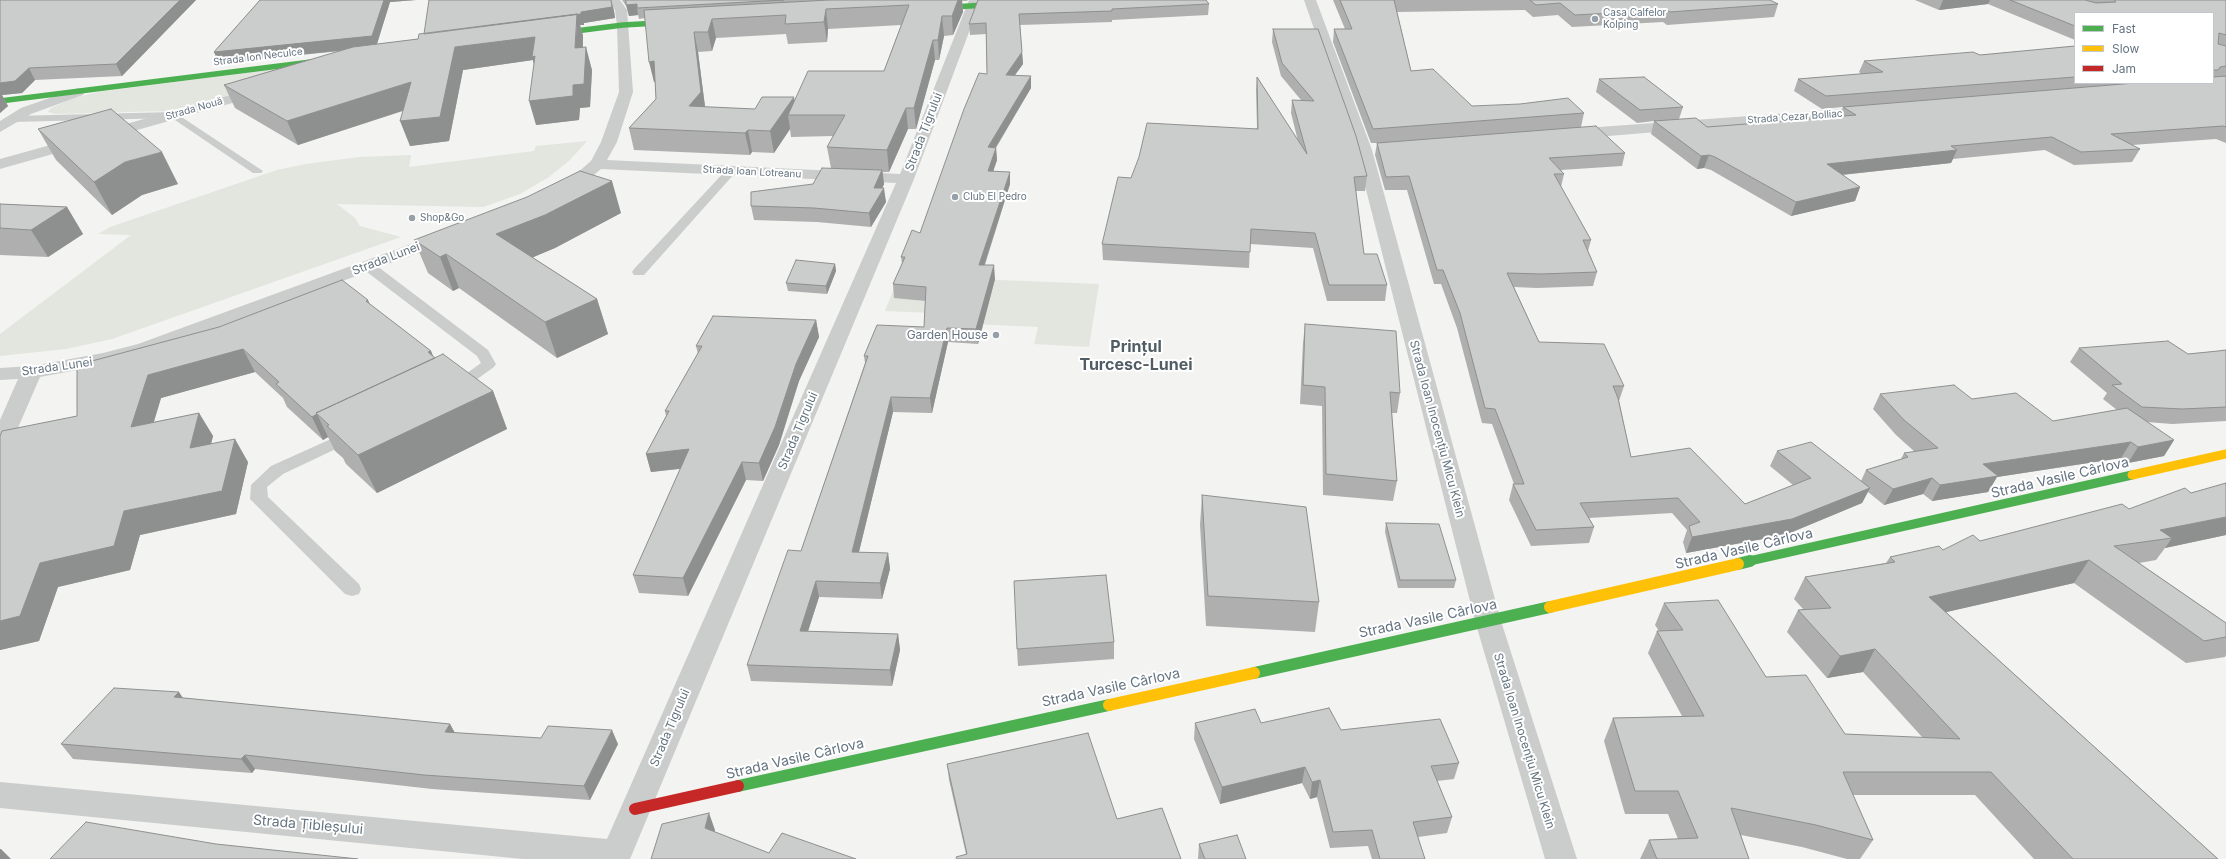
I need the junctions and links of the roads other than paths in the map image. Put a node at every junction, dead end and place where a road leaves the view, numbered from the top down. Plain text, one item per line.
1 (614, 0) edge
2 (1310, 0) edge
3 (974, 3) edge
4 (1012, 4) edge
5 (925, 8) edge
6 (687, 22) edge
7 (623, 25) junction
8 (545, 35) edge
9 (336, 64) joint
10 (263, 68) junction
11 (317, 75) edge
12 (78, 92) joint
13 (0, 101) edge
14 (23, 105) junction
15 (1886, 110) edge
16 (174, 115) junction
17 (6, 123) edge
18 (1562, 134) edge
19 (0, 164) edge
20 (598, 164) junction
21 (731, 170) junction
22 (257, 171) dead end
23 (906, 179) junction
24 (547, 198) edge
25 (458, 232) edge
26 (368, 266) junction
27 (639, 272) dead end
28 (32, 372) junction
29 (0, 374) edge
30 (439, 393) edge
31 (362, 430) edge
32 (0, 444) edge
33 (2226, 454) edge
34 (352, 589) dead end
35 (1488, 621) junction
36 (0, 796) edge
37 (634, 809) junction
38 (615, 857) edge
39 (1561, 859) edge

1 - 7 street
2 - 35 street, Strada Ioan Inocențiu Micu Klein
3 - 4 street
3 - 5 street
3 - 23 street, Strada Tigrului
6 - 7 street
7 - 8 street
7 - 20 street
9 - 10 street, Strada Ion Neculce
9 - 11 street
10 - 12 street, Strada Ion Neculce
10 - 16 street, Strada Nouă
12 - 14 street
13 - 14 street
14 - 17 street
15 - 18 street, Strada Cezar Bolliac
16 - 17 lane
16 - 19 street, Strada Nouă
16 - 22 lane
20 - 21 street, Strada Ioan Lotreanu
20 - 24 street
21 - 23 street, Strada Ioan Lotreanu
21 - 27 lane
23 - 37 street, Strada Tigrului
25 - 26 street, Strada Lunei
26 - 28 street, Strada Lunei
26 - 30 lane
28 - 29 street, Strada Lunei
28 - 32 street
31 - 34 lane
33 - 35 street, Strada Vasile Cârlova
35 - 37 street, Strada Vasile Cârlova
35 - 39 street, Strada Ioan Inocențiu Micu Klein
36 - 38 street, Strada Țibleșului
37 - 38 street, Strada Tigrului

